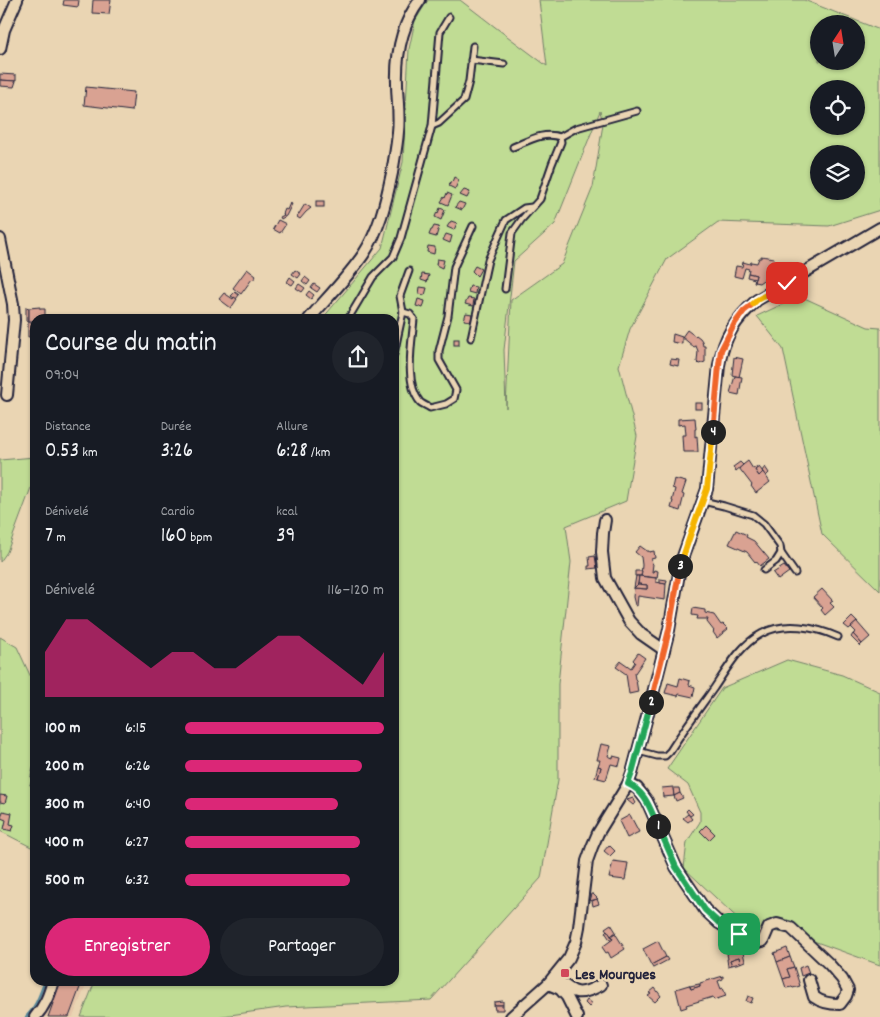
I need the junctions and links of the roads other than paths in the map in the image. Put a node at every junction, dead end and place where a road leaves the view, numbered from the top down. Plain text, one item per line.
1 (17, 0) edge
2 (420, 0) edge
3 (449, 17) dead end
4 (473, 46) dead end
5 (0, 49) edge
6 (471, 60) junction
7 (504, 64) dead end
8 (636, 111) dead end
9 (432, 126) junction
10 (560, 137) junction
11 (513, 146) dead end
12 (533, 207) junction
13 (473, 226) dead end
14 (880, 228) edge
15 (0, 239) edge
16 (409, 271) dead end
17 (505, 289) dead end
18 (403, 312) junction
19 (313, 314) edge
20 (351, 314) edge
21 (399, 331) edge
22 (471, 338) dead end
23 (6, 396) dead end
24 (703, 501) junction
25 (605, 520) dead end
26 (781, 553) junction
27 (764, 570) dead end
28 (794, 573) dead end
29 (838, 637) dead end
30 (664, 650) junction
31 (638, 751) junction
32 (628, 784) junction
33 (551, 980) junction
34 (809, 980) dead end
35 (601, 985) dead end
36 (51, 986) edge
37 (36, 1017) edge
38 (511, 1017) edge
39 (577, 1017) edge

1 - 5 street
2 - 19 street
3 - 9 lane
4 - 6 lane
6 - 7 lane
6 - 9 lane
8 - 10 lane
9 - 20 lane
10 - 11 lane
10 - 12 lane
12 - 17 lane
12 - 22 lane
13 - 18 lane
14 - 24 street
15 - 23 street
16 - 18 lane
18 - 21 lane
24 - 26 lane
24 - 30 street
25 - 30 street
26 - 27 lane
26 - 28 lane
29 - 31 lane
30 - 31 street
31 - 32 street
32 - 33 street
32 - 34 street
33 - 35 street
33 - 38 street
33 - 39 street
36 - 37 street

